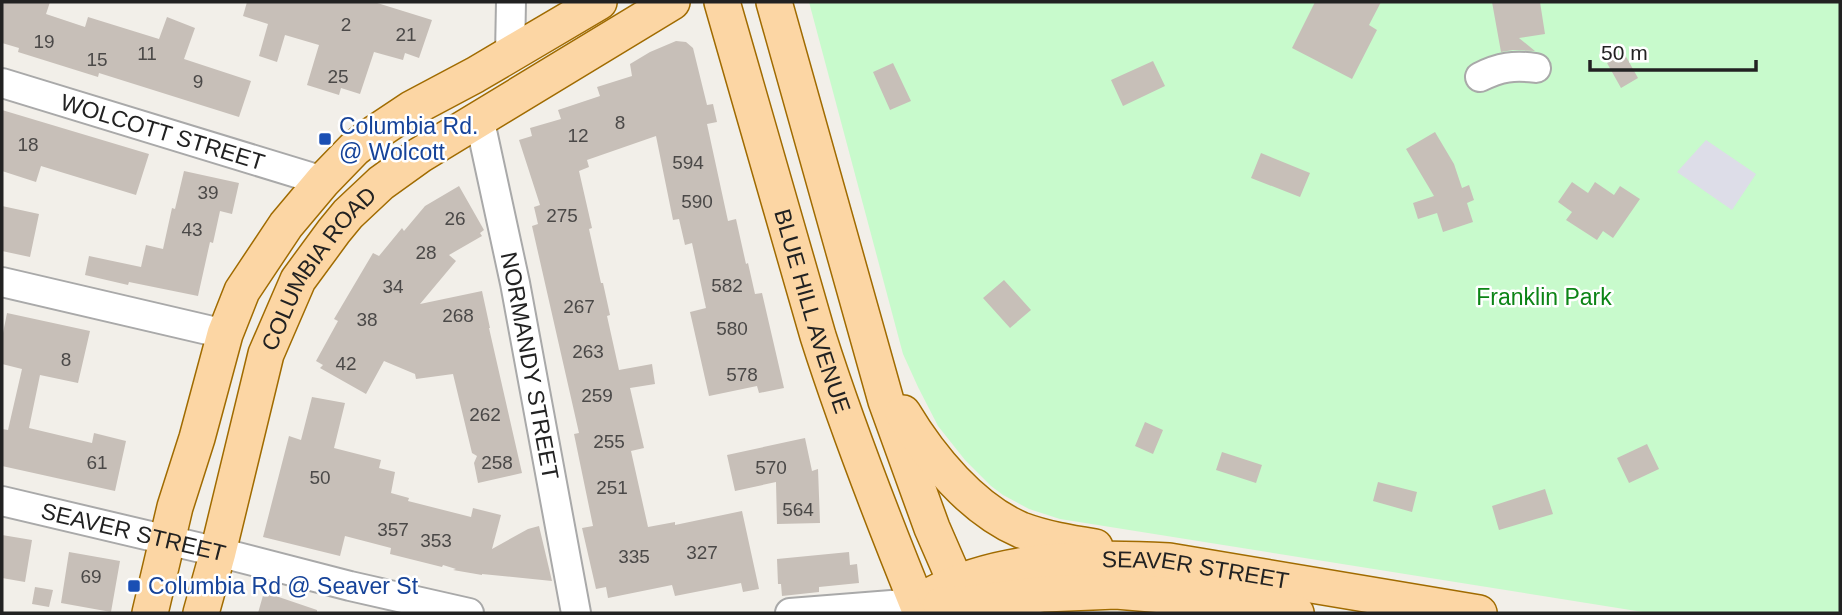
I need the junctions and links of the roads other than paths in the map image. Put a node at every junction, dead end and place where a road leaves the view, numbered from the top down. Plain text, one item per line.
1 (484, 2) edge
2 (492, 2) edge
3 (510, 2) edge
4 (599, 2) edge
5 (672, 2) edge
6 (722, 2) edge
7 (774, 2) edge
8 (510, 54) junction
9 (1536, 68) dead end
10 (1480, 77) dead end
11 (2, 83) edge
12 (479, 117) junction
13 (323, 181) junction
14 (2, 282) edge
15 (225, 334) junction
16 (871, 351) junction
17 (2, 501) edge
18 (167, 541) junction
19 (218, 552) junction
20 (1169, 561) junction
21 (1069, 592) junction
22 (963, 600) edge
23 (919, 608) edge
24 (150, 613) edge
25 (201, 613) edge
26 (469, 613) edge
27 (576, 613) edge
28 (790, 613) edge
29 (1028, 613) edge
30 (1296, 613) edge
31 (1479, 613) edge

1 - 2 street
3 - 8 street
4 - 8 main road, COLUMBIA ROAD
5 - 12 main road, COLUMBIA ROAD
6 - 23 main road, BLUE HILL AVENUE
7 - 16 main road, BLUE HILL AVENUE
8 - 13 main road, COLUMBIA ROAD
9 - 10 street
11 - 13 street, WOLCOTT STREET
12 - 19 main road, COLUMBIA ROAD
12 - 27 street, NORMANDY STREET
13 - 15 main road, COLUMBIA ROAD
14 - 15 street
15 - 18 main road, COLUMBIA ROAD
16 - 20 main road
16 - 22 main road, BLUE HILL AVENUE
17 - 18 street, SEAVER STREET
18 - 19 street, SEAVER STREET
18 - 24 main road, COLUMBIA ROAD
19 - 25 main road, COLUMBIA ROAD
19 - 26 street, SEAVER STREET
20 - 22 main road, SEAVER STREET
20 - 31 main road, SEAVER STREET
21 - 22 main road, SEAVER STREET
21 - 29 main road
21 - 30 main road, SEAVER STREET
22 - 23 main road, SEAVER STREET
23 - 28 street, SEAVER STREET

